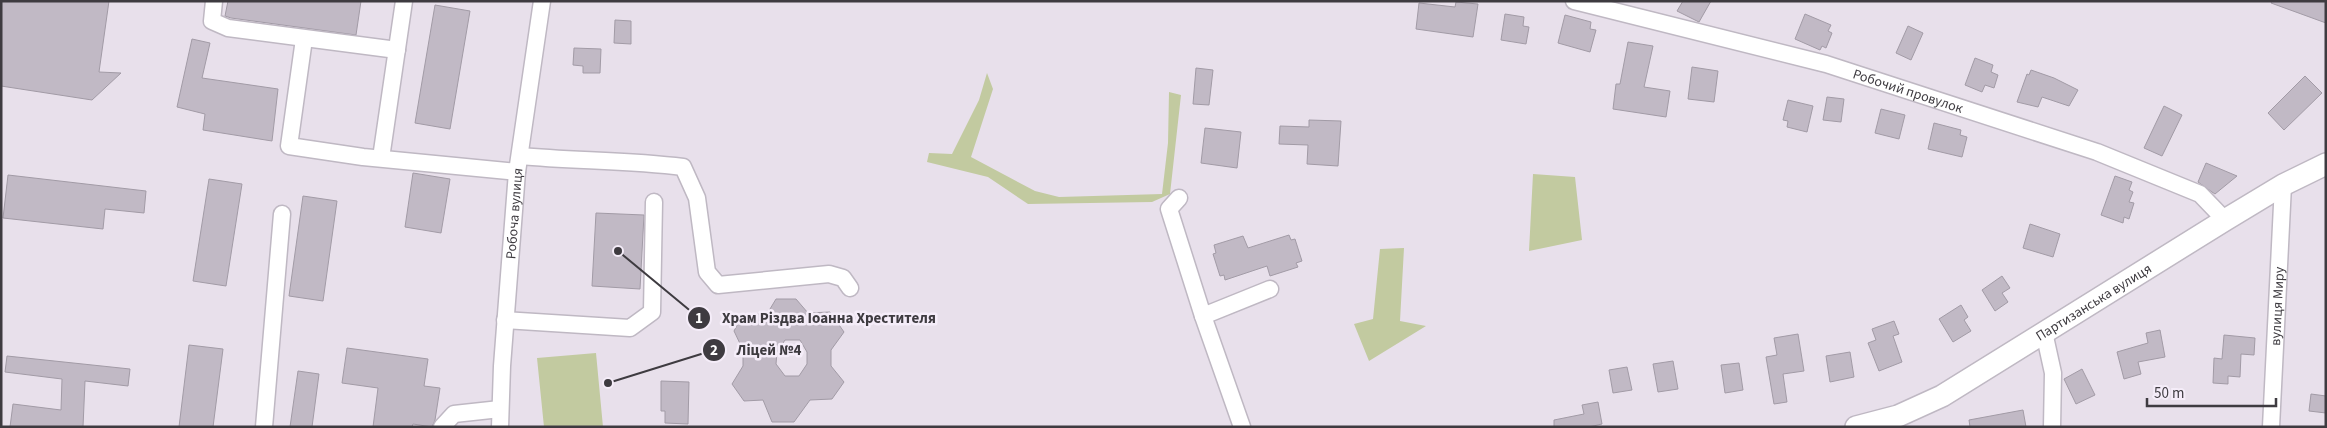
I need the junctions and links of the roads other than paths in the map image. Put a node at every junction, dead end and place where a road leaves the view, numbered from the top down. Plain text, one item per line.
1 (214, 1) edge
2 (404, 1) edge
3 (542, 1) edge
4 (1574, 1) edge
5 (304, 39) junction
6 (396, 50) junction
7 (381, 158) junction
8 (518, 164) junction
9 (2326, 164) edge
10 (2284, 185) junction
11 (1178, 198) dead end
12 (654, 202) dead end
13 (282, 214) dead end
14 (2224, 220) junction
15 (850, 288) dead end
16 (1270, 289) dead end
17 (1202, 316) junction
18 (506, 320) junction
19 (2044, 332) junction
20 (500, 409) junction
21 (264, 427) edge
22 (442, 427) edge
23 (500, 427) edge
24 (1242, 427) edge
25 (1856, 427) edge
26 (2052, 427) edge
27 (2271, 427) edge

1 - 5 street
2 - 6 street
3 - 8 street, Робоча вулиця
4 - 14 street, Робочий провулок
5 - 6 street
5 - 7 street
6 - 7 street
7 - 8 street
8 - 15 street
8 - 18 street, Робоча вулиця
9 - 10 main road, Партизанська вулиця
10 - 14 main road, Партизанська вулиця
10 - 27 street, вулиця Миру
11 - 17 street
12 - 18 street
13 - 21 street
14 - 19 main road, Партизанська вулиця
16 - 17 street
17 - 24 street
18 - 20 street, Робоча вулиця
19 - 25 main road, Партизанська вулиця
19 - 26 street
20 - 22 street
20 - 23 street, Робоча вулиця

